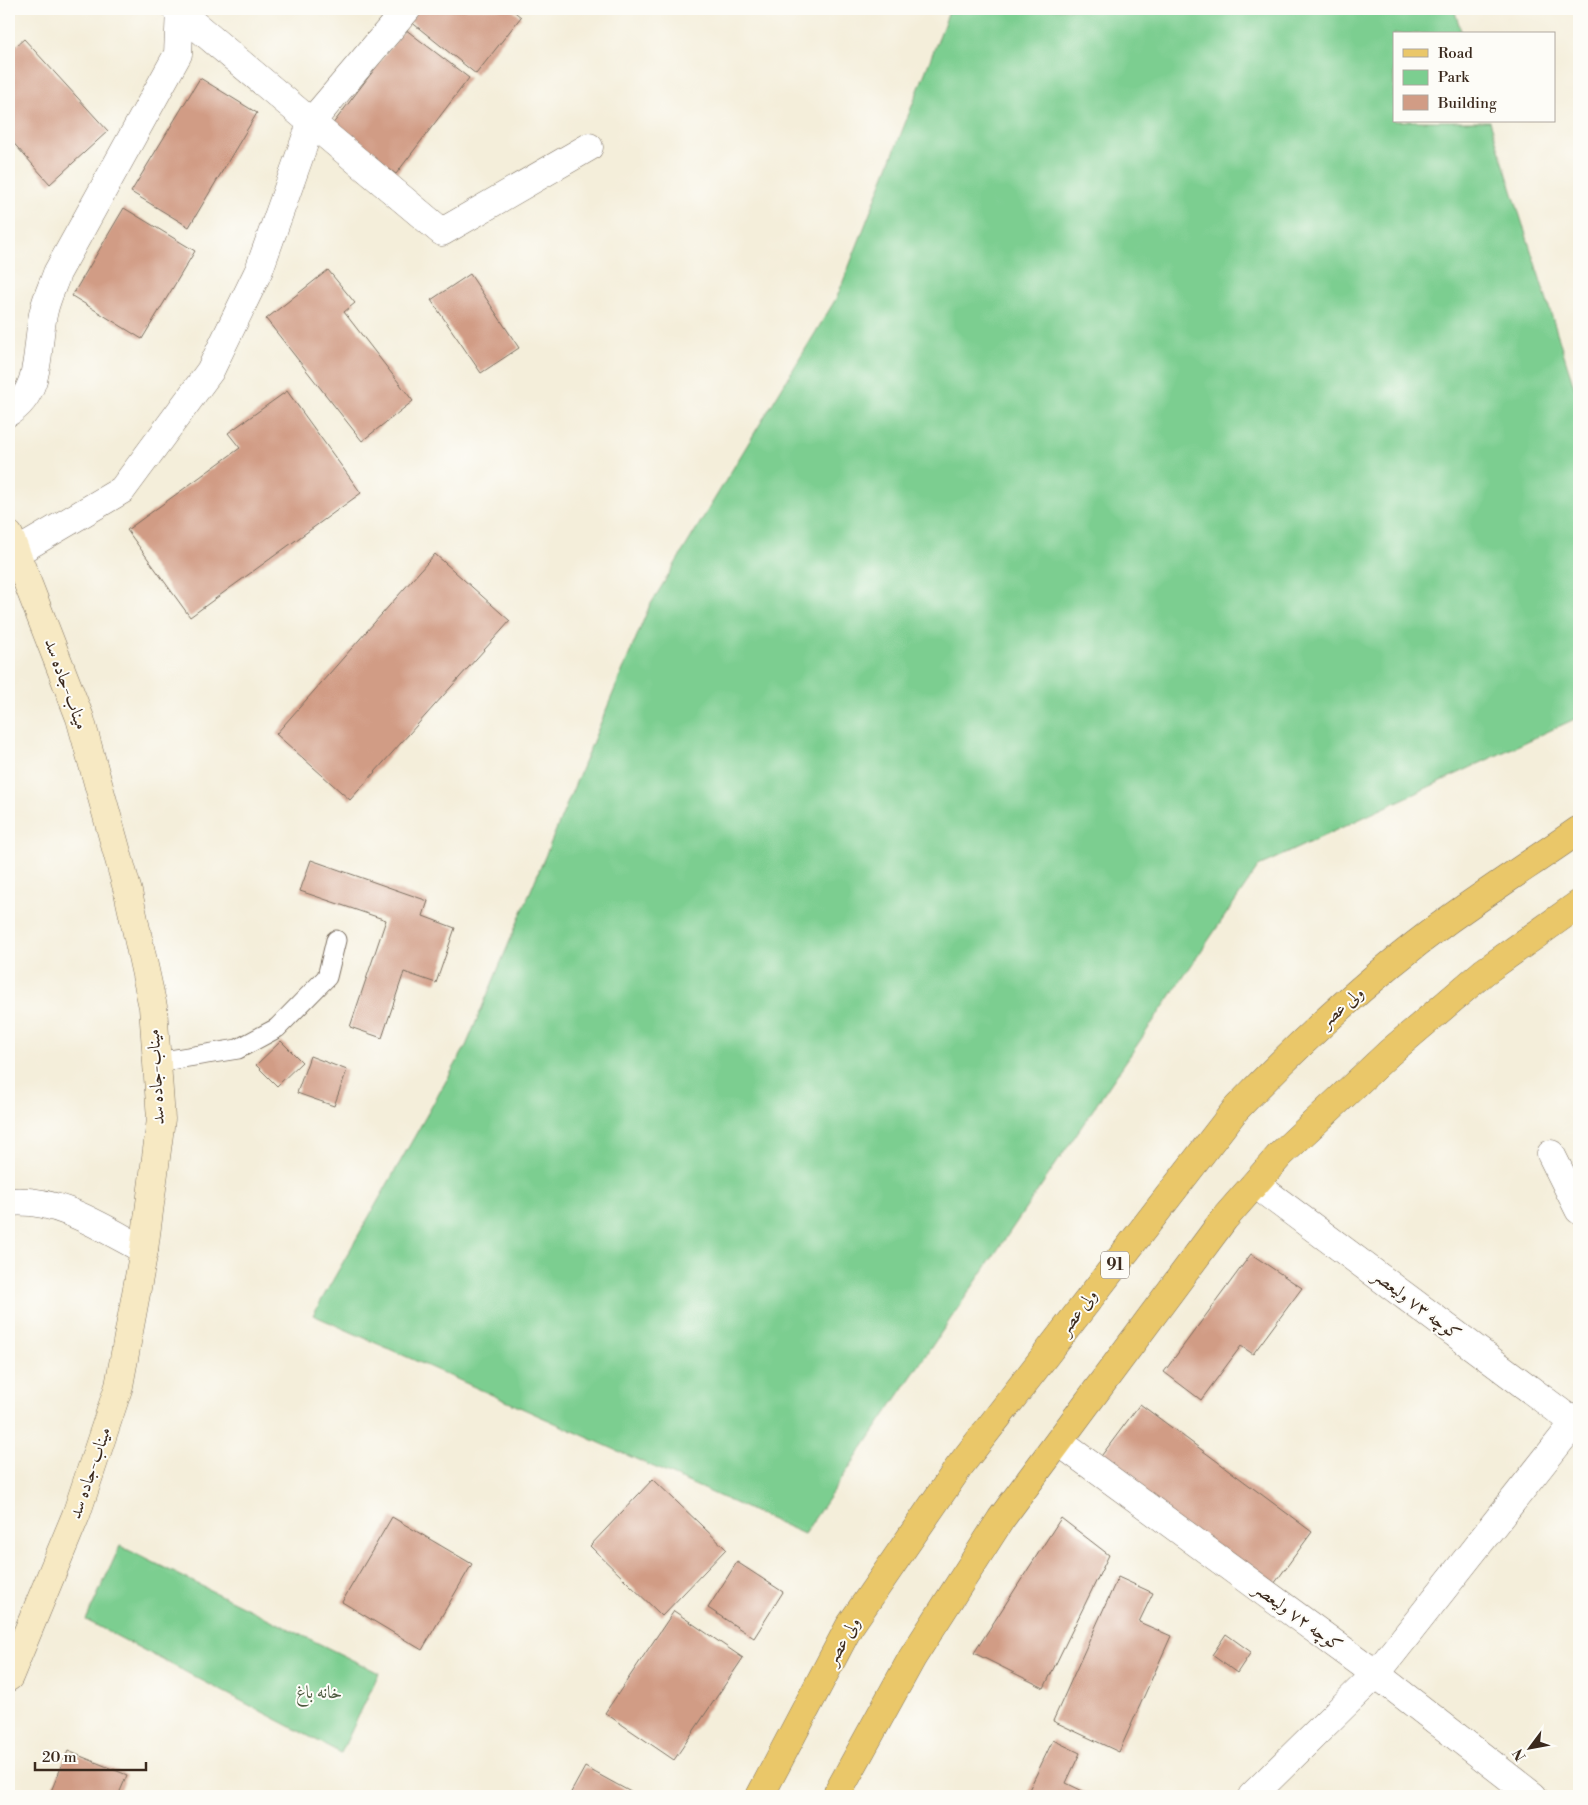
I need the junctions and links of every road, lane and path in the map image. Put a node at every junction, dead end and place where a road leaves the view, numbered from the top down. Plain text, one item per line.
1 (178, 9) edge
2 (407, 9) edge
3 (312, 122) junction
4 (589, 147) dead end
5 (9, 412) edge
6 (13, 544) edge
7 (1579, 830) edge
8 (1579, 904) edge
9 (336, 940) dead end
10 (157, 1062) junction
11 (1551, 1154) dead end
12 (1255, 1184) junction
13 (9, 1202) edge
14 (1579, 1210) edge
15 (144, 1250) junction
16 (1578, 1422) edge
17 (1059, 1442) junction
18 (1376, 1674) junction
19 (9, 1677) edge
20 (760, 1796) edge
21 (836, 1796) edge
22 (1252, 1796) edge
23 (1533, 1796) edge

1 - 3 street
1 - 5 street
2 - 3 street
3 - 4 street
3 - 6 street
6 - 10 street, میناب-جاده سد
7 - 20 main road, ولی عصر / 91
8 - 12 main road
9 - 10 lane
10 - 15 street, میناب-جاده سد
11 - 14 street
12 - 16 street, کوچه ۷۳ ولیعصر
12 - 17 main road
13 - 15 street
15 - 19 street, میناب-جاده سد
16 - 18 street
17 - 18 street, کوچه ۷۲ ولیعصر
17 - 21 main road
18 - 22 street
18 - 23 street, کوچه ۷۲ ولیعصر

